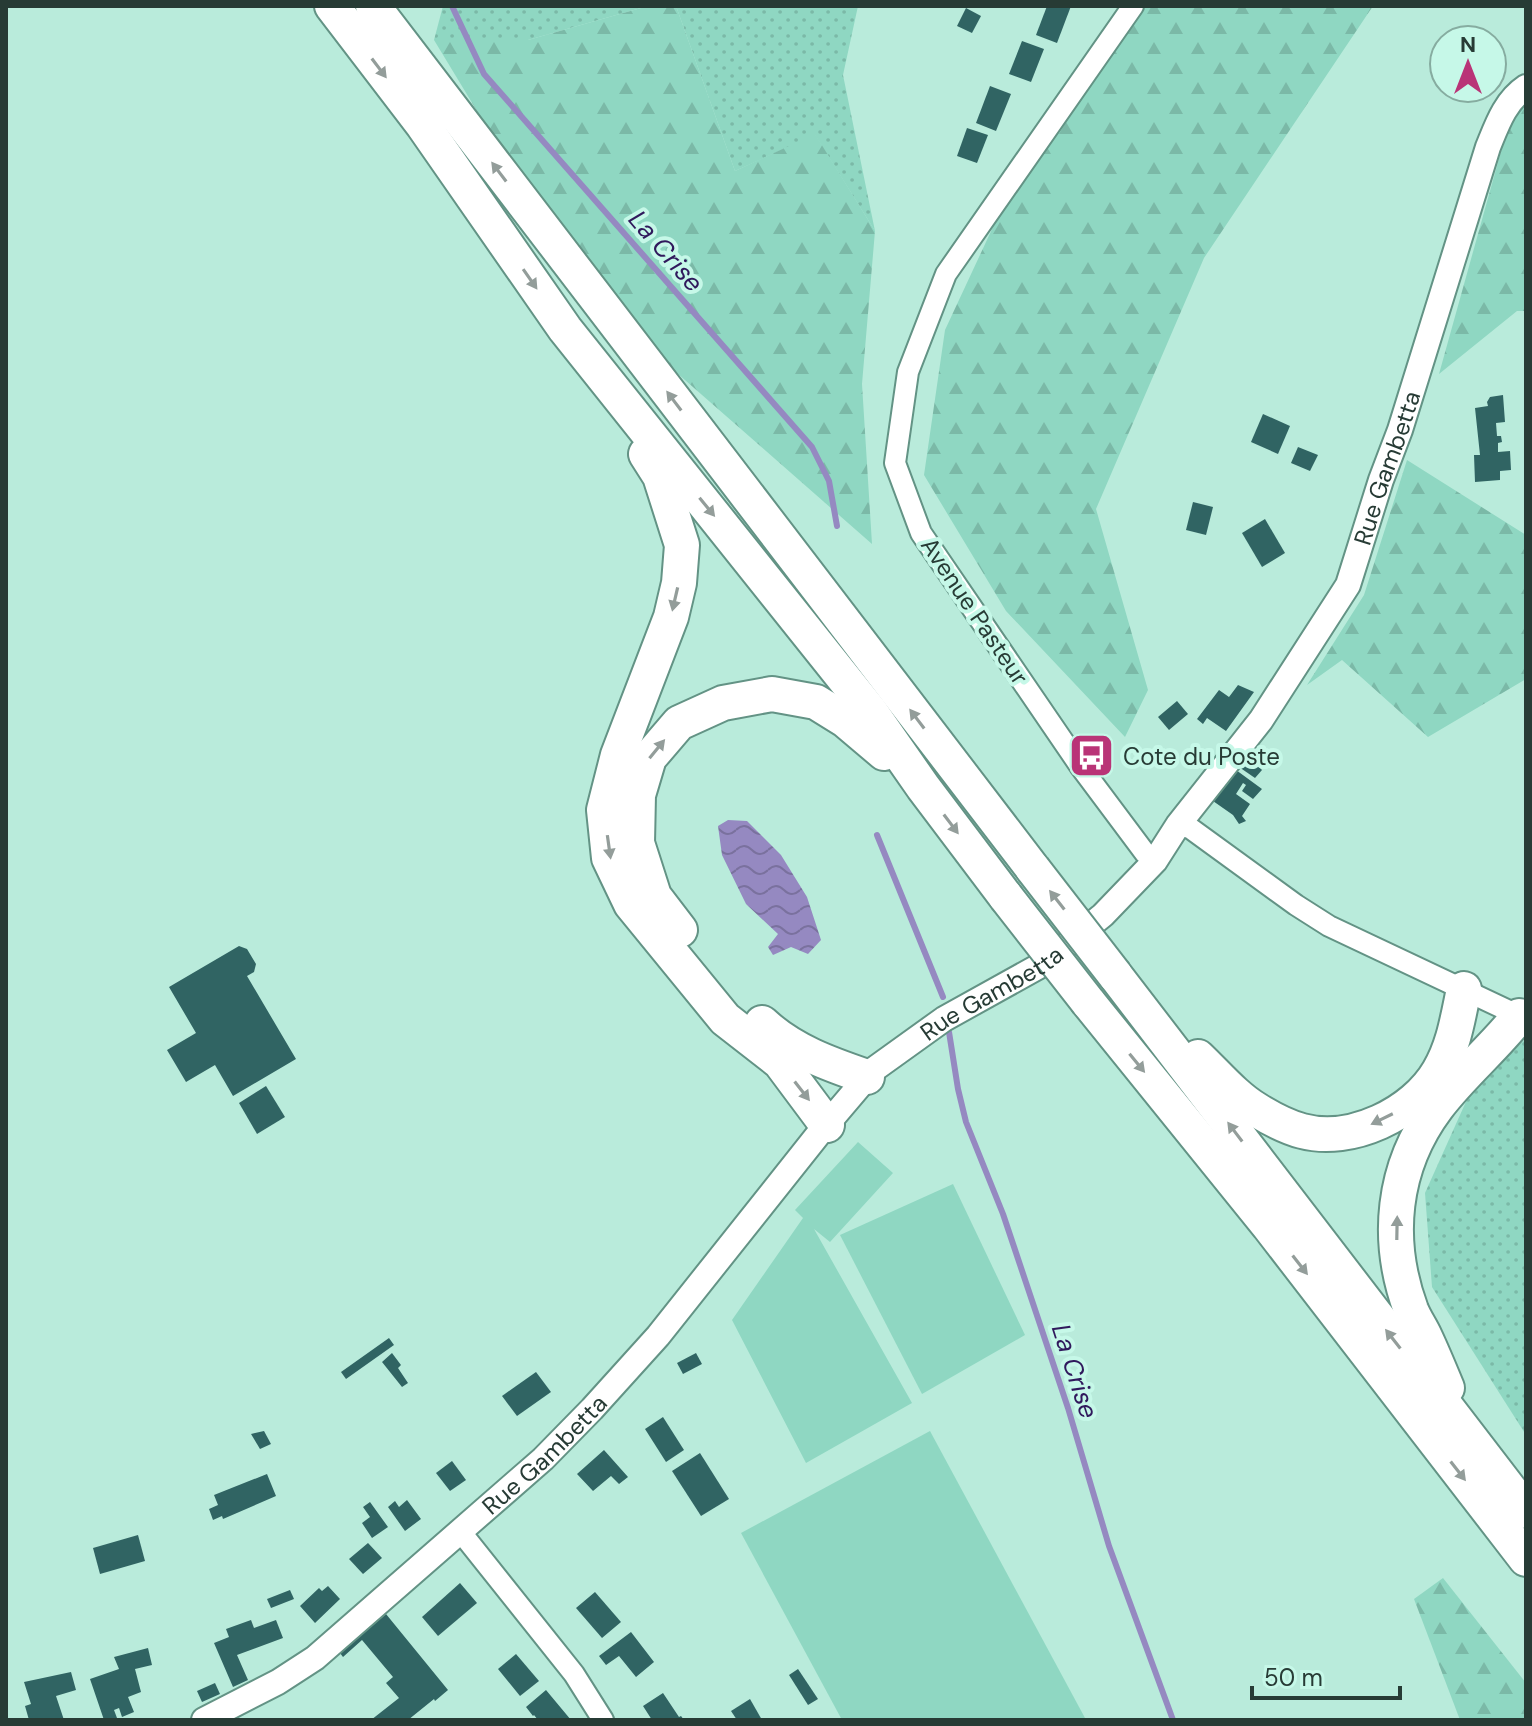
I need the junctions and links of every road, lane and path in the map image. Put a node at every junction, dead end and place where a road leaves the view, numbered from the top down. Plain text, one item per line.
1 (332, 6) edge
2 (373, 6) edge
3 (1133, 6) edge
4 (1526, 87) edge
5 (565, 329) junction
6 (923, 787) junction
7 (1178, 825) junction
8 (1155, 861) junction
9 (1115, 975) junction
10 (1464, 989) junction
11 (1523, 1018) edge
12 (867, 1077) junction
13 (827, 1125) junction
14 (1466, 1433) junction
15 (1526, 1511) edge
16 (460, 1531) junction
17 (1526, 1559) edge
18 (204, 1720) edge
19 (603, 1720) edge

1 -> 5 highway
9 -> 2 highway, bridge
3 - 8 street, Avenue Pasteur
4 - 7 street, Rue Gambetta
5 -> 6 highway
5 -> 13 highway
12 -> 6 highway
6 -> 17 highway, bridge
7 - 8 street, Rue Gambetta
7 - 10 street
8 - 12 street, Rue Gambetta
10 -> 9 highway
14 -> 9 highway
10 - 11 street
14 -> 11 highway
12 - 13 street, Rue Gambetta
13 - 16 street, Rue Gambetta
14 - 15 highway
16 - 18 street, Rue Gambetta
16 - 19 street

